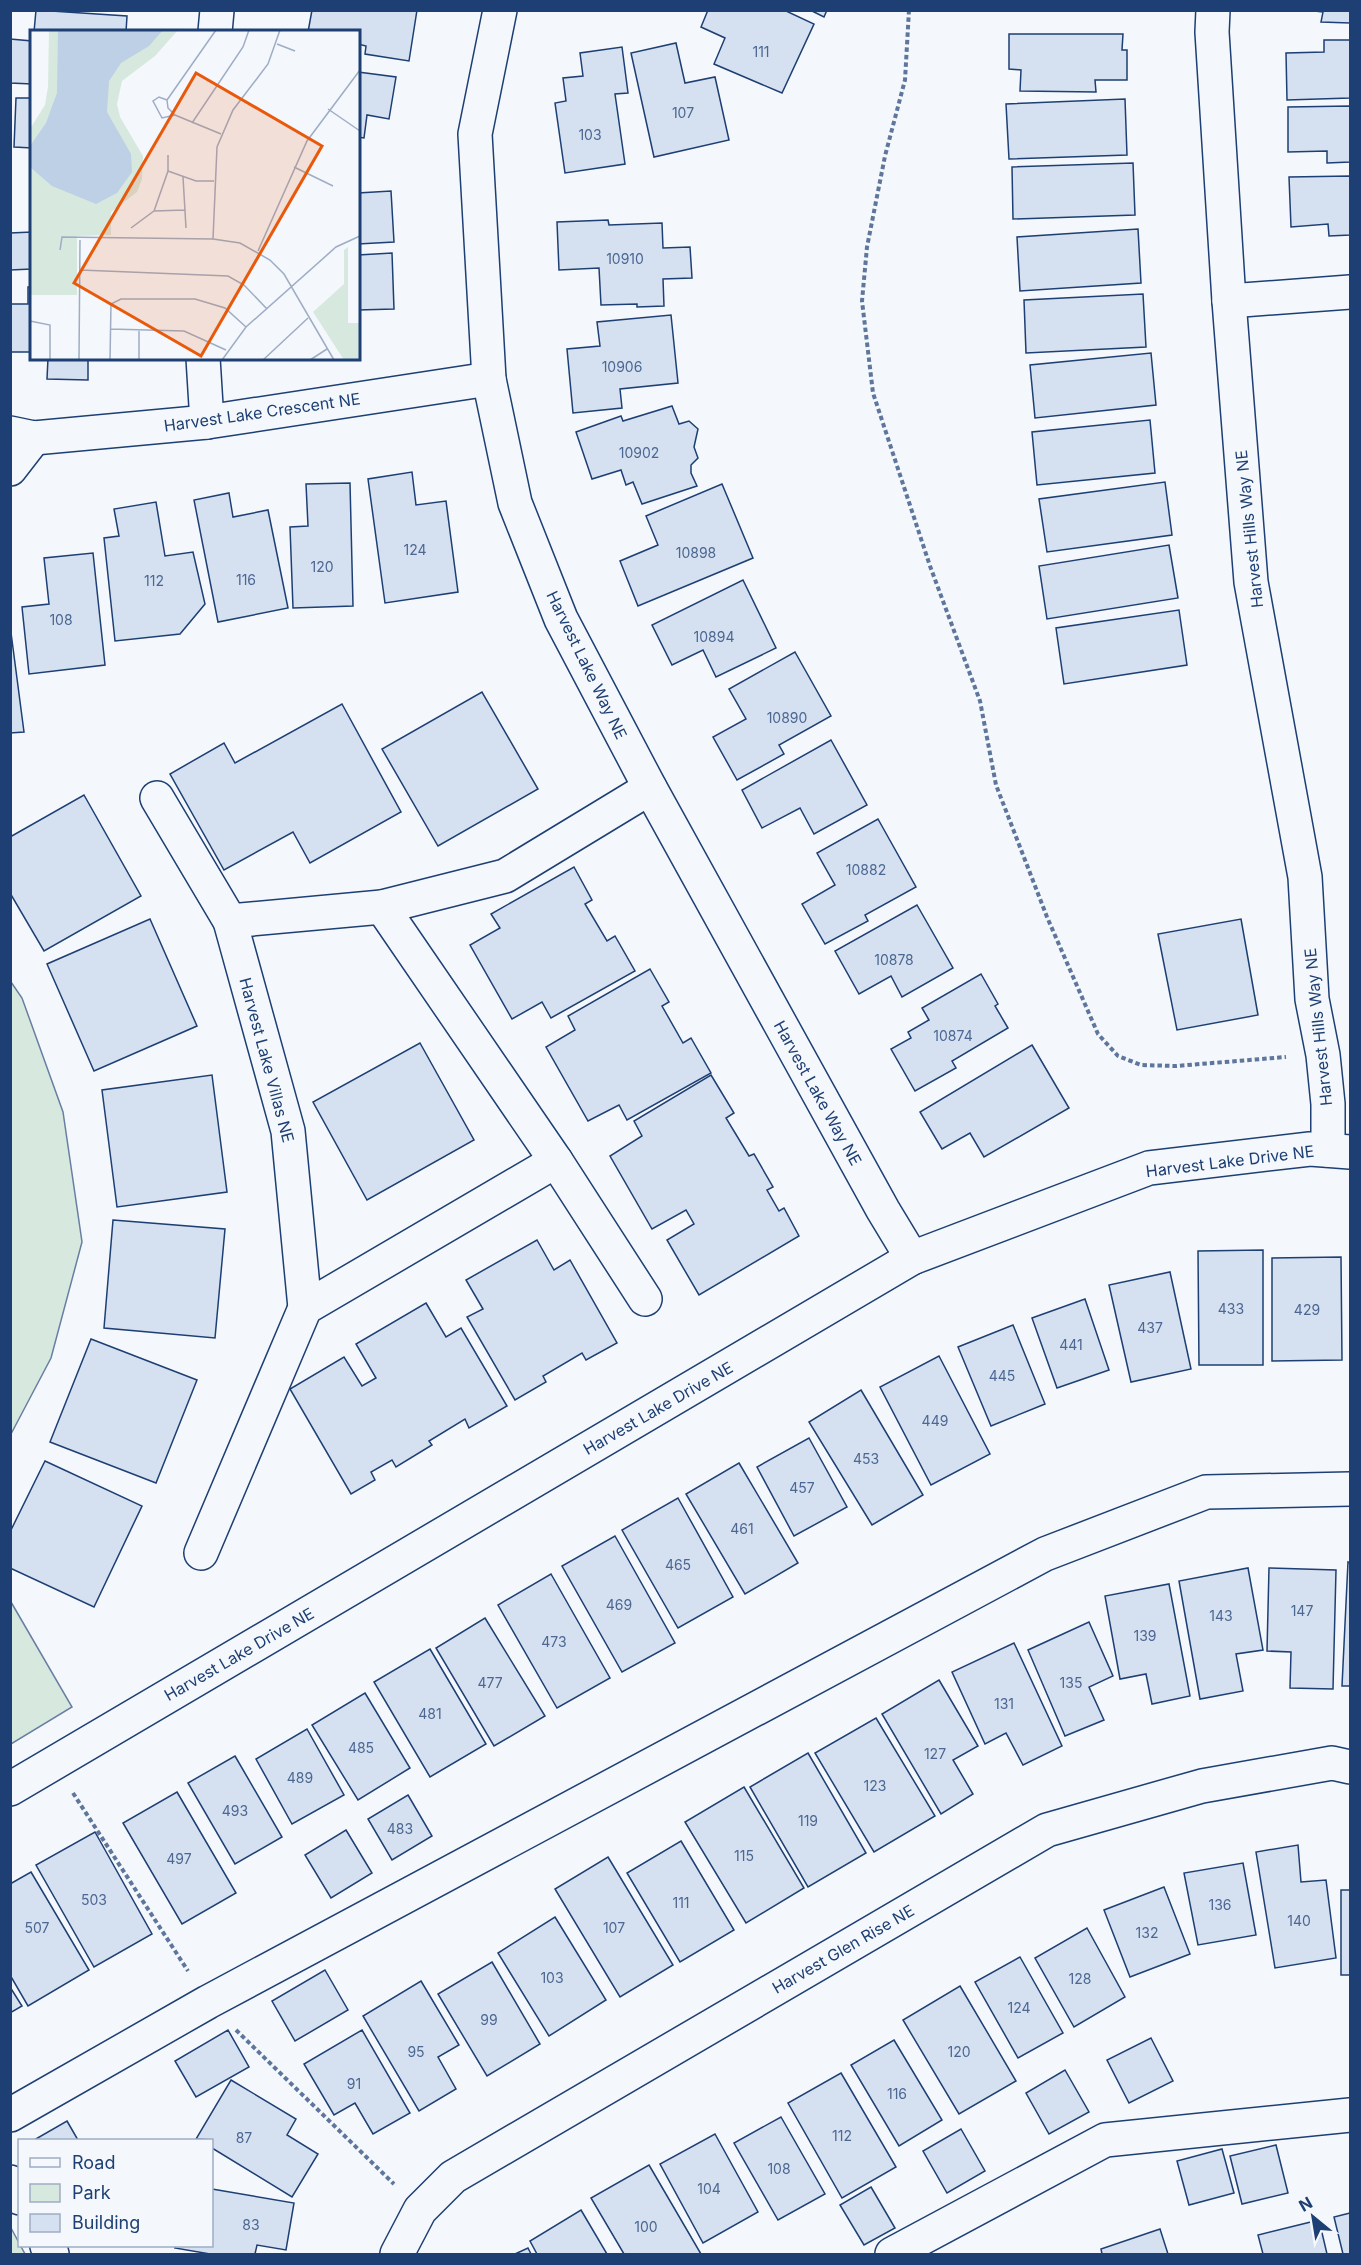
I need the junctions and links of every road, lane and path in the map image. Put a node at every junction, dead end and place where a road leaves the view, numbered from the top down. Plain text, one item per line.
1 (217, 10) edge
2 (500, 10) edge
3 (909, 10) edge
4 (1213, 10) edge
5 (215, 30) edge
6 (1350, 292) edge
7 (1229, 301) junction
8 (203, 360) edge
9 (489, 379) junction
10 (207, 422) junction
11 (22, 435) edge
12 (10, 469) edge
13 (650, 788) junction
14 (157, 798) dead end
15 (382, 907) junction
16 (230, 921) junction
17 (1290, 1057) dead end
18 (1339, 1151) edge
19 (556, 1161) junction
20 (912, 1258) junction
21 (645, 1299) dead end
22 (305, 1308) junction
23 (1350, 1489) edge
24 (201, 1552) dead end
25 (1350, 1767) edge
26 (10, 1789) edge
27 (10, 2115) edge
28 (1350, 2115) edge
29 (10, 2182) edge
30 (18, 2195) edge
31 (397, 2254) edge
32 (892, 2254) edge

1 - 5 street
2 - 9 street, Harvest Lake Way NE
3 - 17 path
4 - 7 street, Harvest Hills Way NE
6 - 7 street
7 - 18 street, Harvest Hills Way NE
8 - 10 street
9 - 10 street, Harvest Lake Crescent NE
9 - 13 street, Harvest Lake Way NE
10 - 11 street, Harvest Lake Crescent NE
11 - 12 street, Harvest Lake Crescent NE
13 - 15 street
13 - 20 street, Harvest Lake Way NE
14 - 16 street, Harvest Lake Villas NE
15 - 16 street
15 - 19 street
16 - 22 street, Harvest Lake Villas NE
18 - 20 street, Harvest Lake Drive NE
19 - 21 street
19 - 22 street
20 - 26 street, Harvest Lake Drive NE
22 - 24 street, Harvest Lake Villas NE
23 - 27 street
25 - 31 street, Harvest Glen Rise NE
28 - 32 street
29 - 30 street

